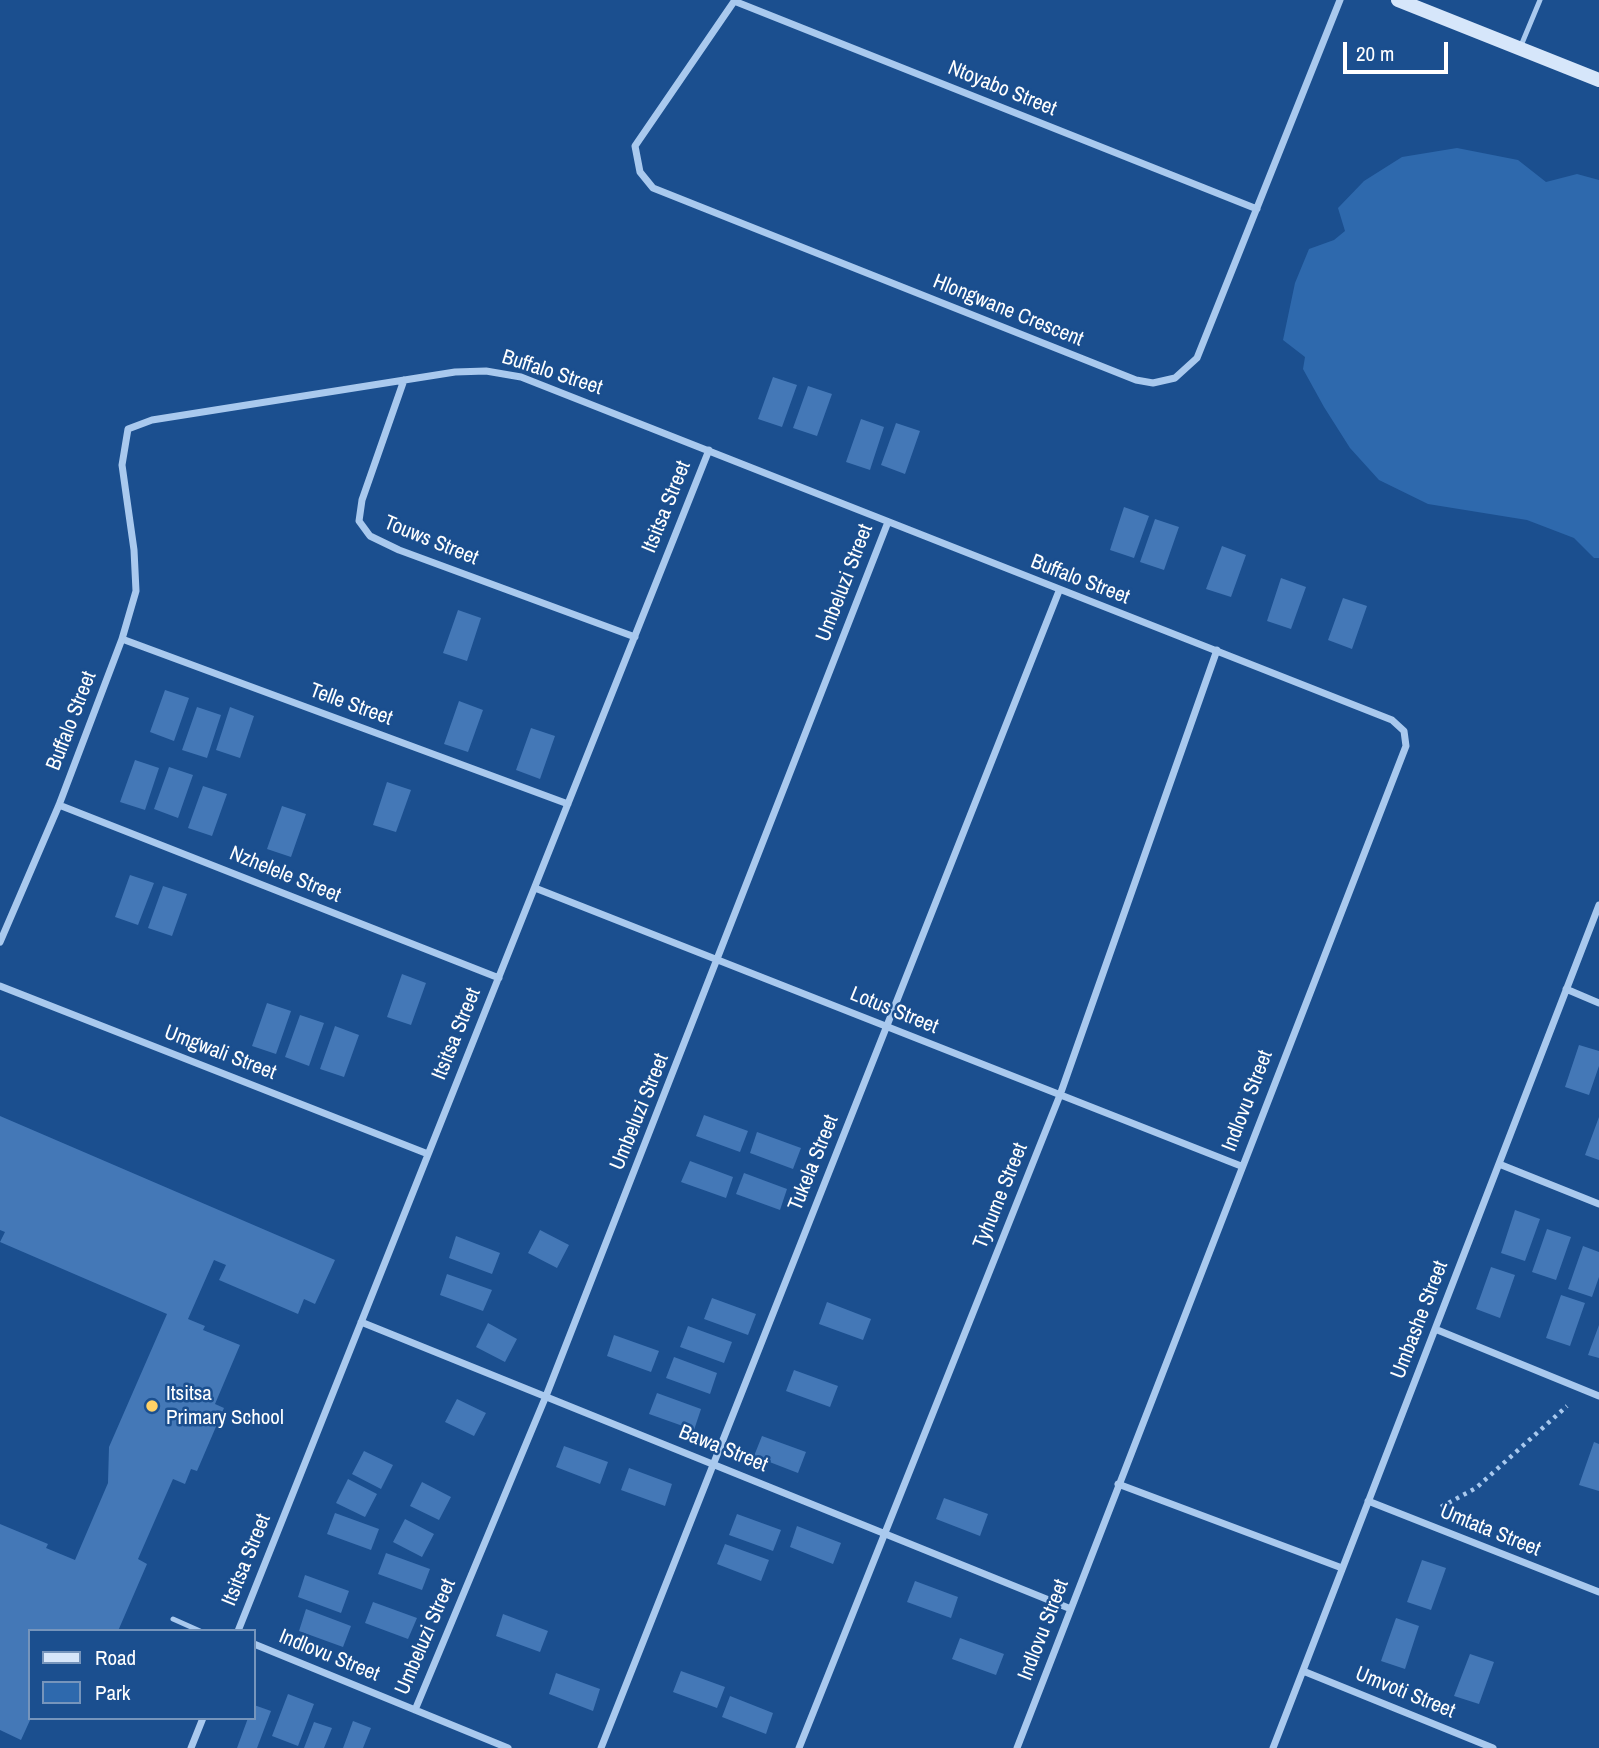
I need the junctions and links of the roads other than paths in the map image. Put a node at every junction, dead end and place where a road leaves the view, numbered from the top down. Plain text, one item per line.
1 (1340, 0) edge
2 (1398, 0) edge
3 (1540, 0) edge
4 (735, 1) edge
5 (1520, 48) junction
6 (1599, 80) edge
7 (1257, 209) junction
8 (404, 380) junction
9 (709, 450) junction
10 (887, 522) junction
11 (1059, 591) junction
12 (635, 637) junction
13 (122, 639) junction
14 (1217, 650) junction
15 (1404, 731) joint
16 (568, 804) junction
17 (59, 805) junction
18 (535, 888) junction
19 (1599, 905) edge
20 (0, 942) edge
21 (719, 960) junction
22 (499, 978) junction
23 (0, 986) edge
24 (1566, 989) junction
25 (1599, 1003) edge
26 (887, 1026) junction
27 (1060, 1095) junction
28 (428, 1154) junction
29 (1499, 1164) junction
30 (1241, 1166) junction
31 (1599, 1204) edge
32 (361, 1322) junction
33 (1435, 1329) junction
34 (1597, 1395) edge
35 (546, 1396) junction
36 (713, 1464) junction
37 (1118, 1484) junction
38 (1368, 1501) junction
39 (887, 1533) junction
40 (1342, 1568) junction
41 (1599, 1592) edge
42 (1071, 1609) junction
43 (173, 1619) dead end
44 (196, 1629) edge
45 (239, 1629) edge
46 (256, 1645) edge
47 (1303, 1671) junction
48 (415, 1710) junction
49 (202, 1720) edge
50 (191, 1748) edge
51 (508, 1748) edge
52 (601, 1748) edge
53 (799, 1748) edge
54 (1017, 1748) edge
55 (1273, 1748) edge
56 (1493, 1748) edge

1 - 7 street, Hlongwane Crescent
2 - 5 street
3 - 5 lane
4 - 7 street, Ntoyabo Street
4 - 7 street, Hlongwane Crescent
5 - 6 street
8 - 9 street, Buffalo Street
8 - 12 street, Touws Street
8 - 13 street, Buffalo Street
9 - 10 street, Buffalo Street
9 - 12 street, Itsitsa Street
10 - 11 street, Buffalo Street
10 - 21 street, Umbeluzi Street
11 - 14 street, Buffalo Street
11 - 26 street, Tukela Street
12 - 16 street, Itsitsa Street
13 - 16 street, Telle Street
13 - 17 street, Buffalo Street
14 - 15 street, Buffalo Street
14 - 27 street, Tyhume Street
15 - 30 street, Indlovu Street
16 - 18 street, Itsitsa Street
17 - 20 street, Buffalo Street
17 - 22 street, Nzhelele Street
18 - 21 street, Lotus Street
18 - 22 street, Itsitsa Street
19 - 24 street, Umbashe Street
21 - 26 street, Lotus Street
21 - 35 street, Umbeluzi Street
22 - 28 street, Itsitsa Street
23 - 28 street, Umgwali Street
24 - 25 street
24 - 29 street, Umbashe Street
26 - 27 street, Lotus Street
26 - 36 street, Tukela Street
27 - 30 street, Lotus Street
27 - 39 street, Tyhume Street
28 - 32 street, Itsitsa Street
29 - 31 street
29 - 33 street, Umbashe Street
30 - 37 street, Indlovu Street
32 - 35 street, Bawa Street
32 - 45 street, Itsitsa Street
33 - 34 street
33 - 38 street, Umbashe Street
35 - 36 street, Bawa Street
35 - 48 street, Umbeluzi Street
36 - 39 street, Bawa Street
36 - 52 street, Tukela Street
37 - 40 street
37 - 42 street, Indlovu Street
38 - 40 street, Umbashe Street
38 - 41 street, Umtata Street
39 - 42 street, Bawa Street
39 - 53 street, Tyhume Street
40 - 47 street, Umbashe Street
42 - 54 street, Indlovu Street
43 - 44 lane
46 - 48 street, Indlovu Street
47 - 55 street, Umbashe Street
47 - 56 street, Umvoti Street
48 - 51 street, Indlovu Street
49 - 50 street

